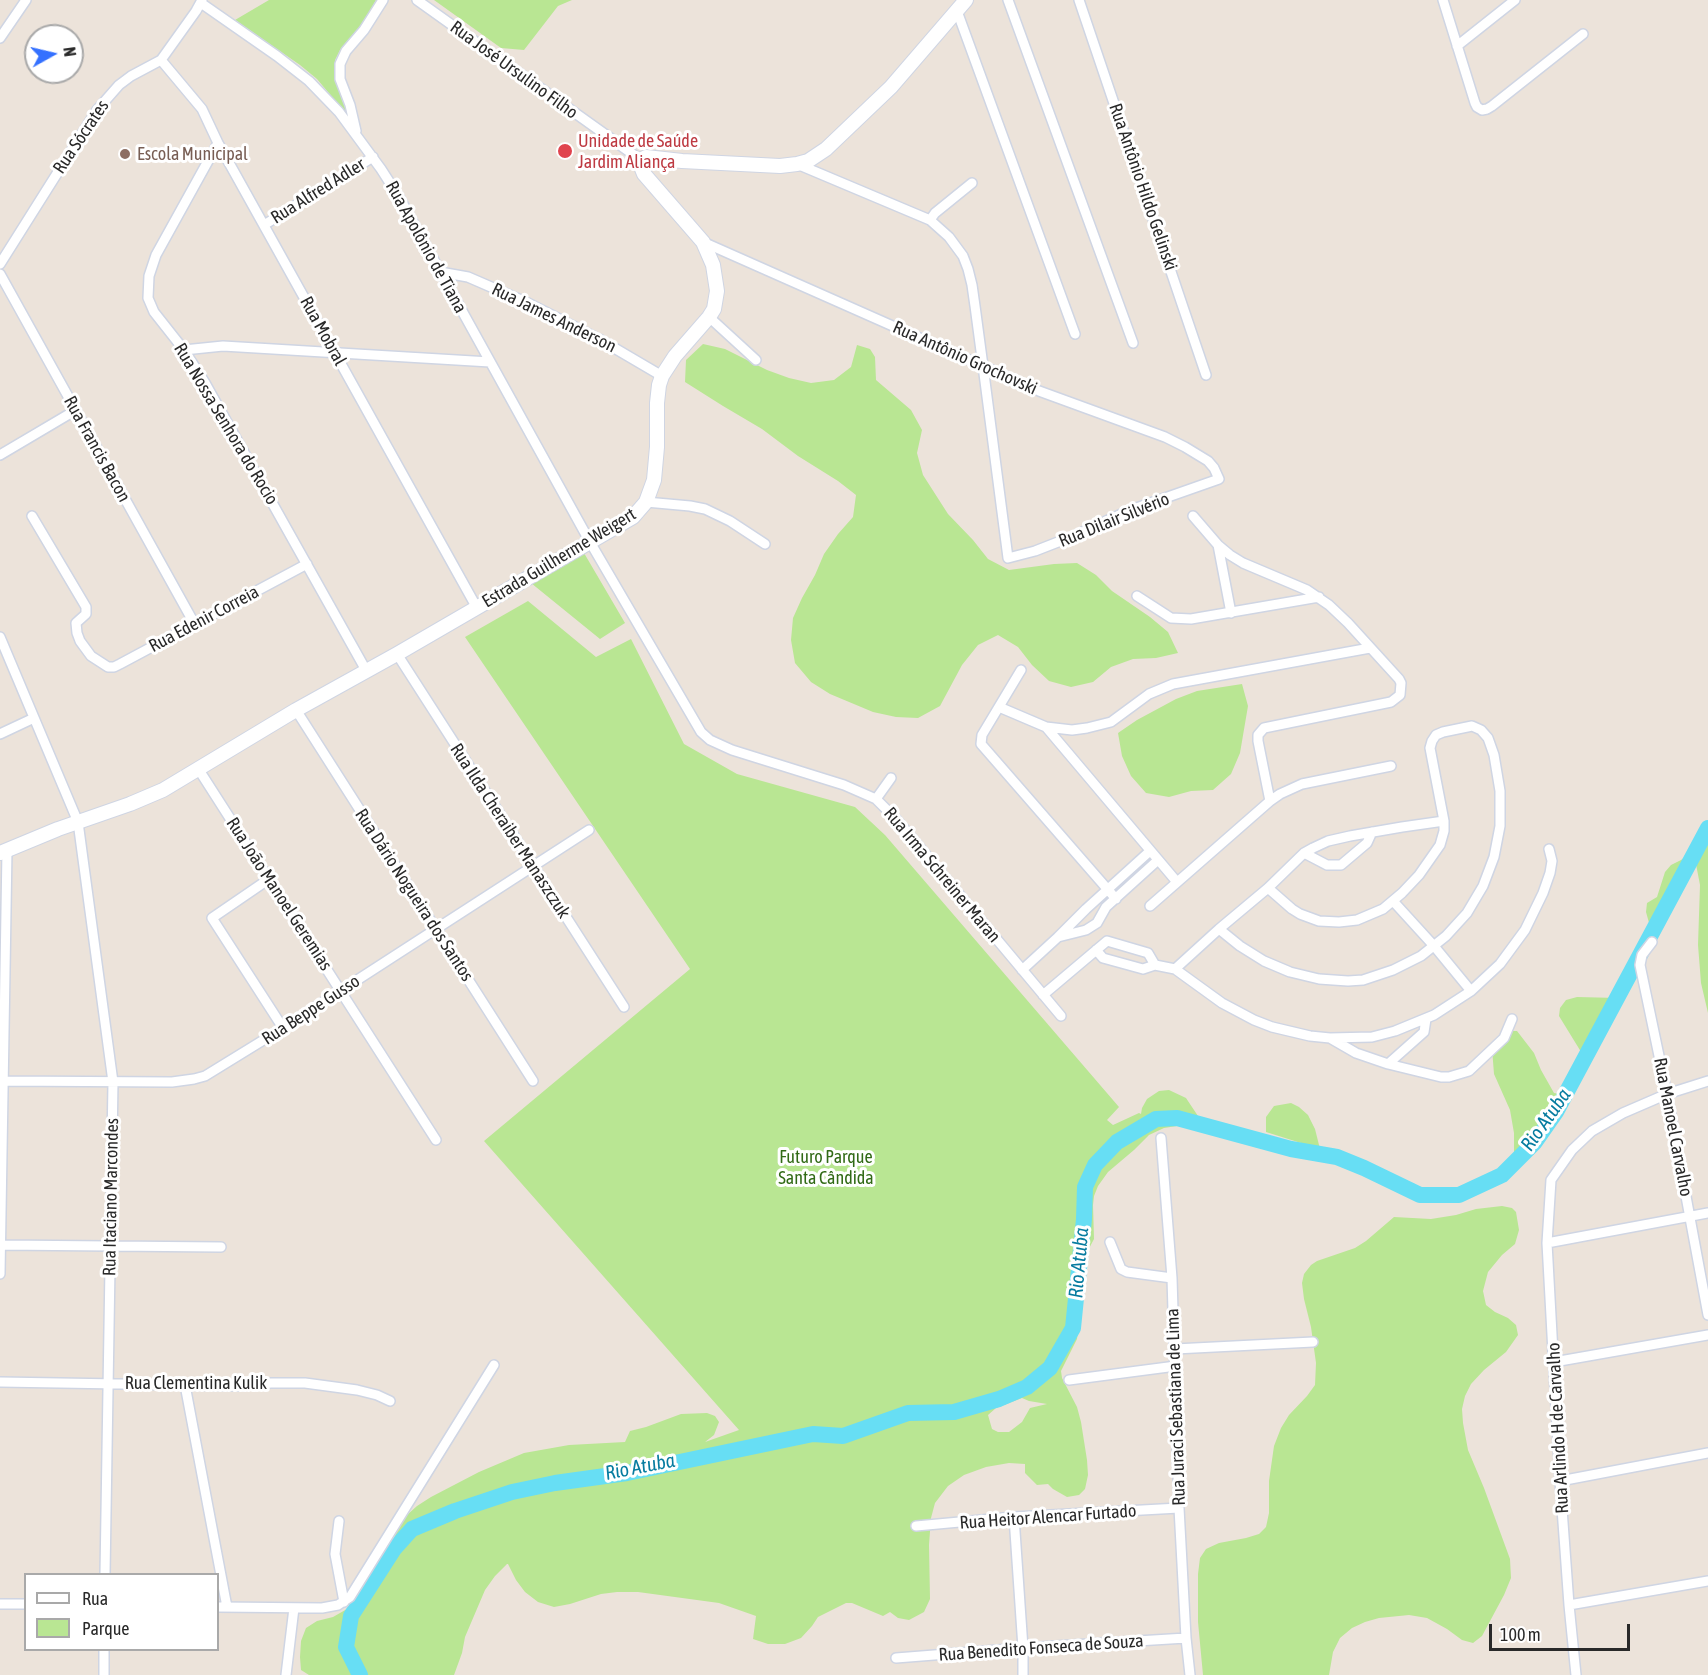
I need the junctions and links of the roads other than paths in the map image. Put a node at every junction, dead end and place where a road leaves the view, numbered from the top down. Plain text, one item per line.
1 (26, 0) edge
2 (383, 0) edge
3 (417, 0) edge
4 (966, 0) edge
5 (1008, 0) edge
6 (1079, 0) edge
7 (1443, 0) edge
8 (1515, 0) edge
9 (201, 1) edge
10 (957, 11) junction
11 (1583, 34) dead end
12 (0, 38) edge
13 (1457, 46) junction
14 (161, 60) junction
15 (356, 134) junction
16 (218, 143) junction
17 (373, 157) junction
18 (640, 160) junction
19 (797, 164) junction
20 (972, 183) dead end
21 (930, 220) junction
22 (264, 225) junction
23 (703, 242) junction
24 (0, 264) edge
25 (440, 272) junction
26 (0, 274) edge
27 (709, 317) junction
28 (1075, 334) dead end
29 (1133, 344) dead end
30 (184, 350) junction
31 (334, 352) junction
32 (756, 360) dead end
33 (490, 362) junction
34 (983, 366) junction
35 (1206, 375) dead end
36 (662, 376) junction
37 (76, 410) junction
38 (0, 455) edge
39 (1219, 480) joint
40 (646, 502) junction
41 (32, 516) dead end
42 (1193, 516) dead end
43 (590, 542) junction
44 (765, 544) dead end
45 (1218, 545) junction
46 (307, 564) junction
47 (1137, 596) dead end
48 (1319, 597) junction
49 (477, 608) junction
50 (1231, 613) junction
51 (194, 623) junction
52 (0, 637) edge
53 (1370, 648) junction
54 (397, 654) junction
55 (1021, 670) dead end
56 (367, 672) junction
57 (999, 707) junction
58 (296, 710) junction
59 (34, 718) junction
60 (1046, 727) junction
61 (0, 734) edge
62 (1391, 766) dead end
63 (199, 770) junction
64 (891, 778) dead end
65 (876, 799) junction
66 (1270, 801) junction
67 (1444, 821) junction
68 (78, 822) junction
69 (589, 830) dead end
70 (1372, 832) junction
71 (1549, 849) dead end
72 (3, 851) edge
73 (1150, 851) junction
74 (1305, 853) junction
75 (1158, 860) junction
76 (533, 866) junction
77 (269, 879) junction
78 (1177, 882) junction
79 (1268, 888) junction
80 (1108, 889) junction
81 (1116, 898) junction
82 (1393, 901) junction
83 (1150, 906) dead end
84 (1082, 913) junction
85 (1091, 927) junction
86 (436, 929) junction
87 (1219, 929) junction
88 (1058, 937) junction
89 (1652, 942) dead end
90 (1434, 946) junction
91 (1096, 950) junction
92 (1155, 964) junction
93 (1175, 969) junction
94 (1022, 970) junction
95 (341, 991) junction
96 (1471, 991) junction
97 (1042, 995) junction
98 (624, 1007) dead end
99 (1061, 1016) dead end
100 (1426, 1019) junction
101 (1512, 1019) dead end
102 (283, 1028) junction
103 (1330, 1038) junction
104 (1388, 1064) junction
105 (2, 1081) edge
106 (533, 1081) dead end
107 (1708, 1081) edge
108 (113, 1082) junction
109 (1667, 1094) junction
110 (1161, 1138) dead end
111 (436, 1140) dead end
112 (1708, 1213) edge
113 (1690, 1217) junction
114 (1110, 1242) dead end
115 (1547, 1243) junction
116 (0, 1245) edge
117 (111, 1246) junction
118 (221, 1247) dead end
119 (0, 1274) edge
120 (1172, 1278) junction
121 (1708, 1316) edge
122 (1708, 1335) edge
123 (1313, 1342) dead end
124 (1175, 1348) junction
125 (1554, 1362) junction
126 (494, 1365) dead end
127 (1176, 1366) junction
128 (1069, 1380) dead end
129 (0, 1382) edge
130 (108, 1384) junction
131 (185, 1385) junction
132 (390, 1401) dead end
133 (1708, 1453) edge
134 (1560, 1480) junction
135 (1179, 1508) junction
136 (1014, 1517) junction
137 (339, 1521) dead end
138 (916, 1526) dead end
139 (105, 1573) edge
140 (216, 1573) edge
141 (1708, 1581) edge
142 (219, 1589) edge
143 (344, 1602) junction
144 (0, 1604) edge
145 (24, 1604) edge
146 (1569, 1605) junction
147 (222, 1607) edge
148 (294, 1608) junction
149 (1186, 1638) junction
150 (1023, 1648) junction
151 (104, 1651) edge
152 (896, 1658) dead end
153 (104, 1675) edge
154 (285, 1675) edge
155 (1023, 1675) edge
156 (1190, 1675) edge
157 (1576, 1675) edge

1 - 12 street
2 - 15 street
3 - 18 street, Rua José Ursulino Filho
4 - 10 street
5 - 29 street
6 - 35 street, Rua Antônio Hildo Gelinski
7 - 13 street
8 - 13 street
9 - 14 street, Rua Sócrates
9 - 15 street, Rua Apolônio de Tiana
10 - 19 street
10 - 28 street
11 - 13 street
14 - 16 street, Rua Mobral
14 - 24 street, Rua Sócrates
15 - 17 street, Rua Apolônio de Tiana
16 - 22 street, Rua Mobral
16 - 30 street, Rua Nossa Senhora do Rocio
17 - 22 street, Rua Alfred Adler
17 - 25 street, Rua Apolônio de Tiana
18 - 19 street
18 - 23 street, Estrada Guilherme Weigert
19 - 21 street
20 - 21 street
21 - 34 street
22 - 31 street, Rua Mobral
23 - 27 street, Estrada Guilherme Weigert
23 - 34 street, Rua Antônio Grochovski
25 - 33 street, Rua Apolônio de Tiana
25 - 36 street, Rua James Anderson
26 - 37 street, Rua Francis Bacon
27 - 32 street
27 - 36 street, Estrada Guilherme Weigert
30 - 31 street
30 - 46 street, Rua Nossa Senhora do Rocio
31 - 33 street
31 - 49 street, Rua Mobral
33 - 43 street, Rua Apolônio de Tiana
34 - 39 street, Rua Antônio Grochovski
34 - 39 street, Rua Dilair Silvério
36 - 40 street, Estrada Guilherme Weigert
37 - 38 street
37 - 51 street, Rua Francis Bacon
40 - 43 street, Estrada Guilherme Weigert
40 - 44 street
41 - 51 street, Rua Edenir Correia
42 - 45 street
43 - 49 street, Estrada Guilherme Weigert
43 - 65 street, Rua Irma Schreiner Maran
45 - 48 street
45 - 50 street
46 - 51 street, Rua Edenir Correia
46 - 56 street, Rua Nossa Senhora do Rocio
47 - 50 street
48 - 50 street
48 - 53 street
49 - 54 street, Estrada Guilherme Weigert
52 - 59 street, Rua Itaciano Marcondes
53 - 60 street
53 - 66 street
54 - 56 street, Estrada Guilherme Weigert
54 - 76 street, Rua Ilda Cheraiber Manaszczuk
55 - 57 street
56 - 58 street, Estrada Guilherme Weigert
57 - 60 street
57 - 80 street
58 - 63 street, Estrada Guilherme Weigert
58 - 86 street, Rua Dário Nogueira dos Santos
59 - 61 street
59 - 68 street, Rua Itaciano Marcondes
60 - 73 street
62 - 66 street
63 - 68 street, Estrada Guilherme Weigert
63 - 77 street, Rua João Manoel Geremias
64 - 65 street
65 - 94 street, Rua Irma Schreiner Maran
66 - 78 street
67 - 70 street
67 - 82 street
67 - 90 street
68 - 72 street, Estrada Guilherme Weigert
68 - 108 street, Rua Itaciano Marcondes
69 - 76 street, Rua Beppe Gusso
70 - 74 street
70 - 74 street
71 - 96 street
72 - 105 street
73 - 75 street
73 - 80 street
74 - 79 street
75 - 78 street
75 - 81 street
76 - 86 street, Rua Beppe Gusso
76 - 98 street, Rua Ilda Cheraiber Manaszczuk
77 - 95 street, Rua João Manoel Geremias
77 - 102 street
78 - 83 street
79 - 82 street
79 - 87 street
80 - 81 street
80 - 84 street
81 - 85 street
82 - 90 street
84 - 85 street
84 - 88 street
85 - 88 street
86 - 95 street, Rua Beppe Gusso
86 - 106 street, Rua Dário Nogueira dos Santos
87 - 90 street
87 - 93 street
88 - 94 street
89 - 109 street, Rua Manoel Carvalho
90 - 96 street
91 - 92 street
91 - 92 street
91 - 97 street
92 - 93 street
93 - 103 street
94 - 97 street, Rua Irma Schreiner Maran
95 - 102 street, Rua Beppe Gusso
95 - 111 street, Rua João Manoel Geremias
96 - 100 street
97 - 99 street, Rua Irma Schreiner Maran
100 - 103 street
100 - 104 street
101 - 104 street
102 - 108 street, Rua Beppe Gusso
103 - 104 street
105 - 108 street, Rua Beppe Gusso
105 - 116 street
107 - 109 street
108 - 117 street, Rua Itaciano Marcondes
109 - 113 street, Rua Manoel Carvalho
109 - 115 street, Rua Arlindo H de Carvalho
110 - 120 street, Rua Juraci Sebastiana de Lima
112 - 113 street
113 - 115 street
113 - 121 street, Rua Manoel Carvalho
114 - 120 street
115 - 125 street, Rua Arlindo H de Carvalho
116 - 117 street
116 - 119 street
117 - 118 street
117 - 130 street, Rua Itaciano Marcondes
120 - 124 street, Rua Juraci Sebastiana de Lima
122 - 125 street
123 - 124 street
124 - 127 street, Rua Juraci Sebastiana de Lima
125 - 134 street, Rua Arlindo H de Carvalho
126 - 143 street
127 - 128 street
127 - 135 street, Rua Juraci Sebastiana de Lima
129 - 130 street, Rua Clementina Kulik
130 - 131 street, Rua Clementina Kulik
130 - 139 street, Rua Itaciano Marcondes
131 - 132 street, Rua Clementina Kulik
131 - 140 street
133 - 134 street
134 - 146 street, Rua Arlindo H de Carvalho
135 - 136 street, Rua Heitor Alencar Furtado
135 - 149 street, Rua Juraci Sebastiana de Lima
136 - 138 street, Rua Heitor Alencar Furtado
136 - 150 street
137 - 143 street
141 - 146 street
142 - 147 street
143 - 148 street
144 - 145 street
146 - 157 street, Rua Arlindo H de Carvalho
147 - 148 street
148 - 154 street
149 - 150 street, Rua Benedito Fonseca de Souza
149 - 156 street, Rua Juraci Sebastiana de Lima
150 - 152 street, Rua Benedito Fonseca de Souza
150 - 155 street
151 - 153 street

